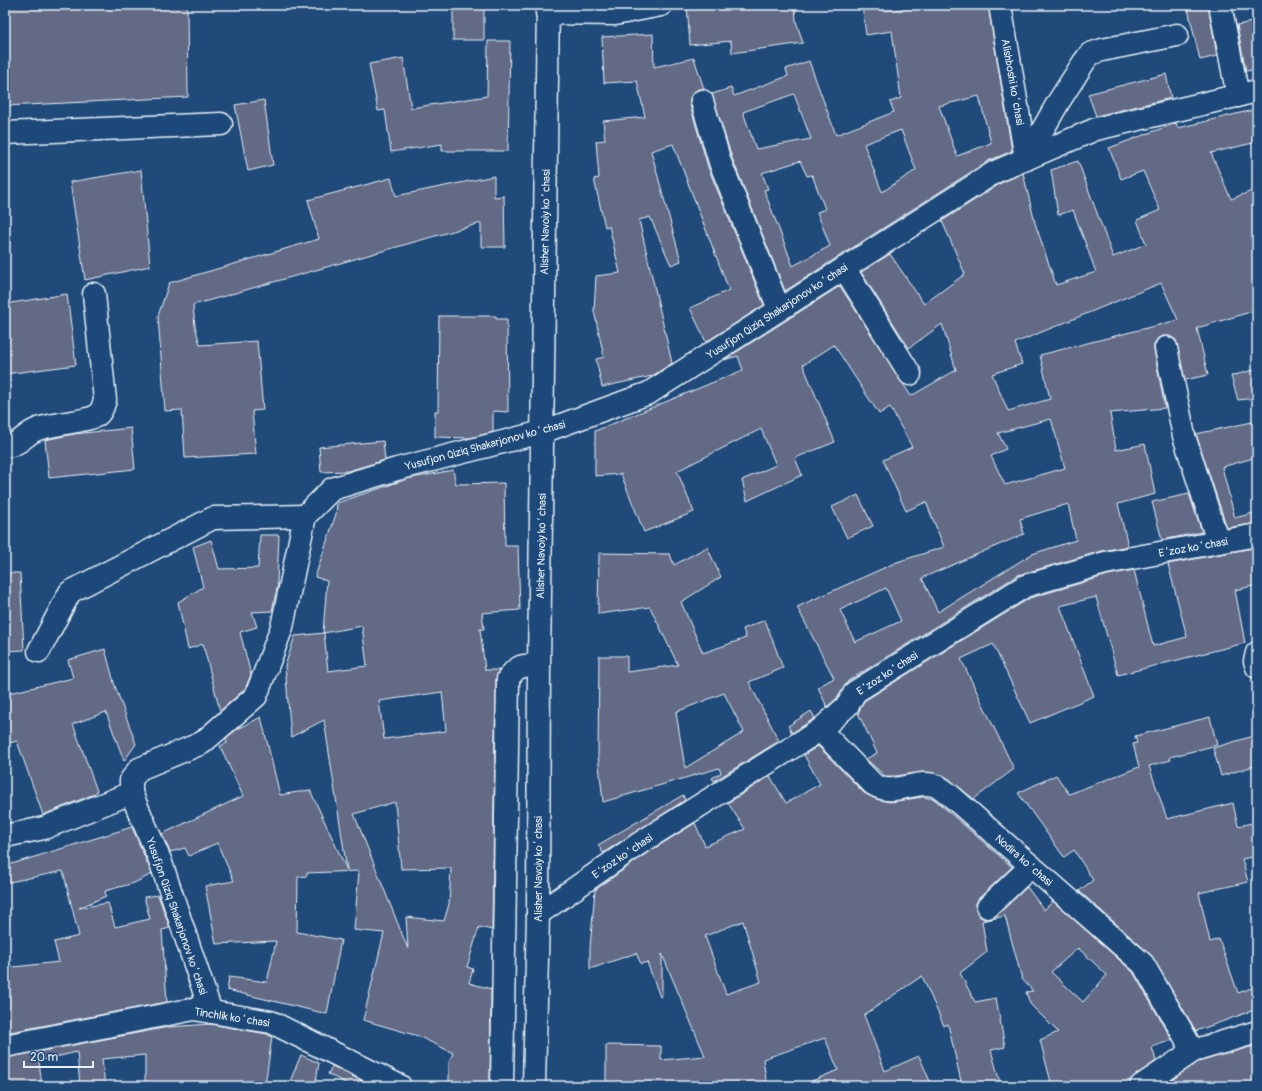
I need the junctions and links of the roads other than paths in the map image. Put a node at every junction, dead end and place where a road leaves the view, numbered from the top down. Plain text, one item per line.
1 (661, 5) edge
2 (1000, 5) edge
3 (1220, 5) edge
4 (548, 9) edge
5 (1177, 36) dead end
6 (1248, 93) edge
7 (702, 100) dead end
8 (221, 124) dead end
9 (5, 133) edge
10 (1026, 159) junction
11 (844, 268) junction
12 (94, 294) dead end
13 (780, 309) junction
14 (1166, 348) dead end
15 (910, 374) dead end
16 (542, 432) junction
17 (5, 446) edge
18 (305, 516) junction
19 (1257, 535) edge
20 (1218, 542) junction
21 (39, 651) dead end
22 (1257, 653) edge
23 (539, 666) junction
24 (1257, 667) edge
25 (820, 730) junction
26 (131, 793) junction
27 (5, 836) edge
28 (1031, 866) junction
29 (988, 907) dead end
30 (538, 914) junction
31 (211, 1012) junction
32 (1257, 1032) edge
33 (5, 1046) edge
34 (1193, 1051) junction
35 (400, 1086) edge
36 (502, 1086) edge
37 (534, 1086) edge
38 (1141, 1086) edge

1 - 4 street
2 - 10 street, Alishboshi koʻchasi
3 - 6 street
4 - 16 street, Alisher Navoiy koʻchasi
5 - 10 street
6 - 10 street, Yusufjon Qiziq Shakarjonov koʻchasi
7 - 13 street
8 - 9 street
10 - 11 street, Yusufjon Qiziq Shakarjonov koʻchasi
11 - 13 street, Yusufjon Qiziq Shakarjonov koʻchasi
11 - 15 street
12 - 17 street
13 - 16 street, Yusufjon Qiziq Shakarjonov koʻchasi
14 - 20 street
16 - 18 street, Yusufjon Qiziq Shakarjonov koʻchasi
16 - 23 street, Alisher Navoiy koʻchasi
18 - 21 street
18 - 26 street
19 - 20 street, Eʻzoz koʻchasi
20 - 25 street, Eʻzoz koʻchasi
22 - 24 street
23 - 30 street, Alisher Navoiy koʻchasi
23 - 36 street
25 - 28 street, Nodira koʻchasi
25 - 30 street, Eʻzoz koʻchasi
26 - 27 street
26 - 31 street, Yusufjon Qiziq Shakarjonov koʻchasi
28 - 29 street
28 - 34 street, Nodira koʻchasi
30 - 37 street, Alisher Navoiy koʻchasi
31 - 33 street, Tinchlik koʻchasi
31 - 35 street, Tinchlik koʻchasi
32 - 34 street
34 - 38 street

